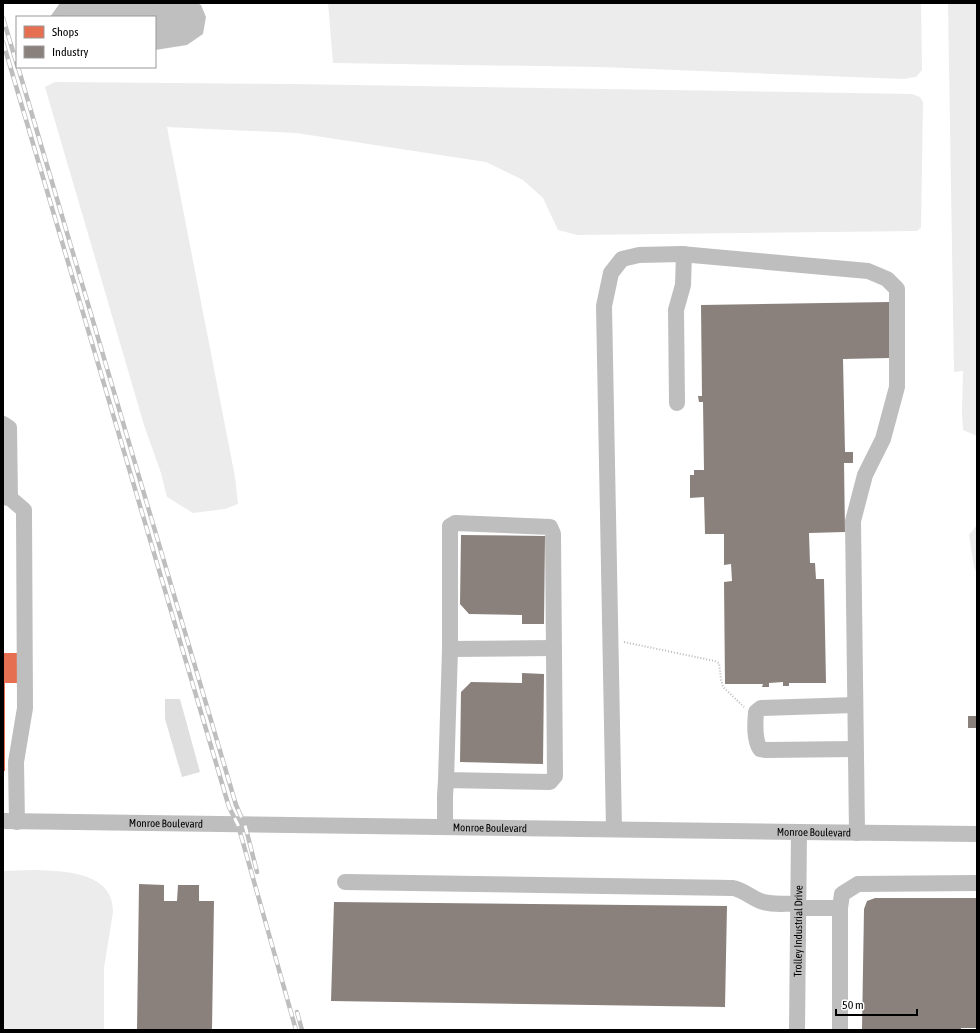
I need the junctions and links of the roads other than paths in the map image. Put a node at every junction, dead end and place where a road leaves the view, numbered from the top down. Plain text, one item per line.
1 (684, 254) junction
2 (677, 403) dead end
3 (3, 424) edge
4 (7, 498) edge
5 (554, 648) junction
6 (450, 649) junction
7 (855, 705) junction
8 (855, 749) junction
9 (446, 780) junction
10 (10, 822) edge
11 (445, 827) junction
12 (614, 829) junction
13 (799, 832) junction
14 (856, 833) junction
15 (977, 834) edge
16 (345, 882) dead end
17 (977, 883) edge
18 (798, 906) junction
19 (840, 908) junction
20 (797, 1030) edge
21 (840, 1030) edge

1 - 2 street
1 - 7 street
1 - 12 street
3 - 4 street
4 - 10 street
5 - 6 street
5 - 6 street
5 - 9 street
6 - 9 street
7 - 8 street
7 - 8 street
8 - 14 street
9 - 11 street
10 - 11 street, Monroe Boulevard
11 - 12 street, Monroe Boulevard
12 - 13 street, Monroe Boulevard
13 - 14 street, Monroe Boulevard
13 - 18 street, Trolley Industrial Drive
14 - 15 street, Monroe Boulevard
16 - 18 street
17 - 19 street
18 - 19 street
18 - 20 street, Trolley Industrial Drive
19 - 21 street

